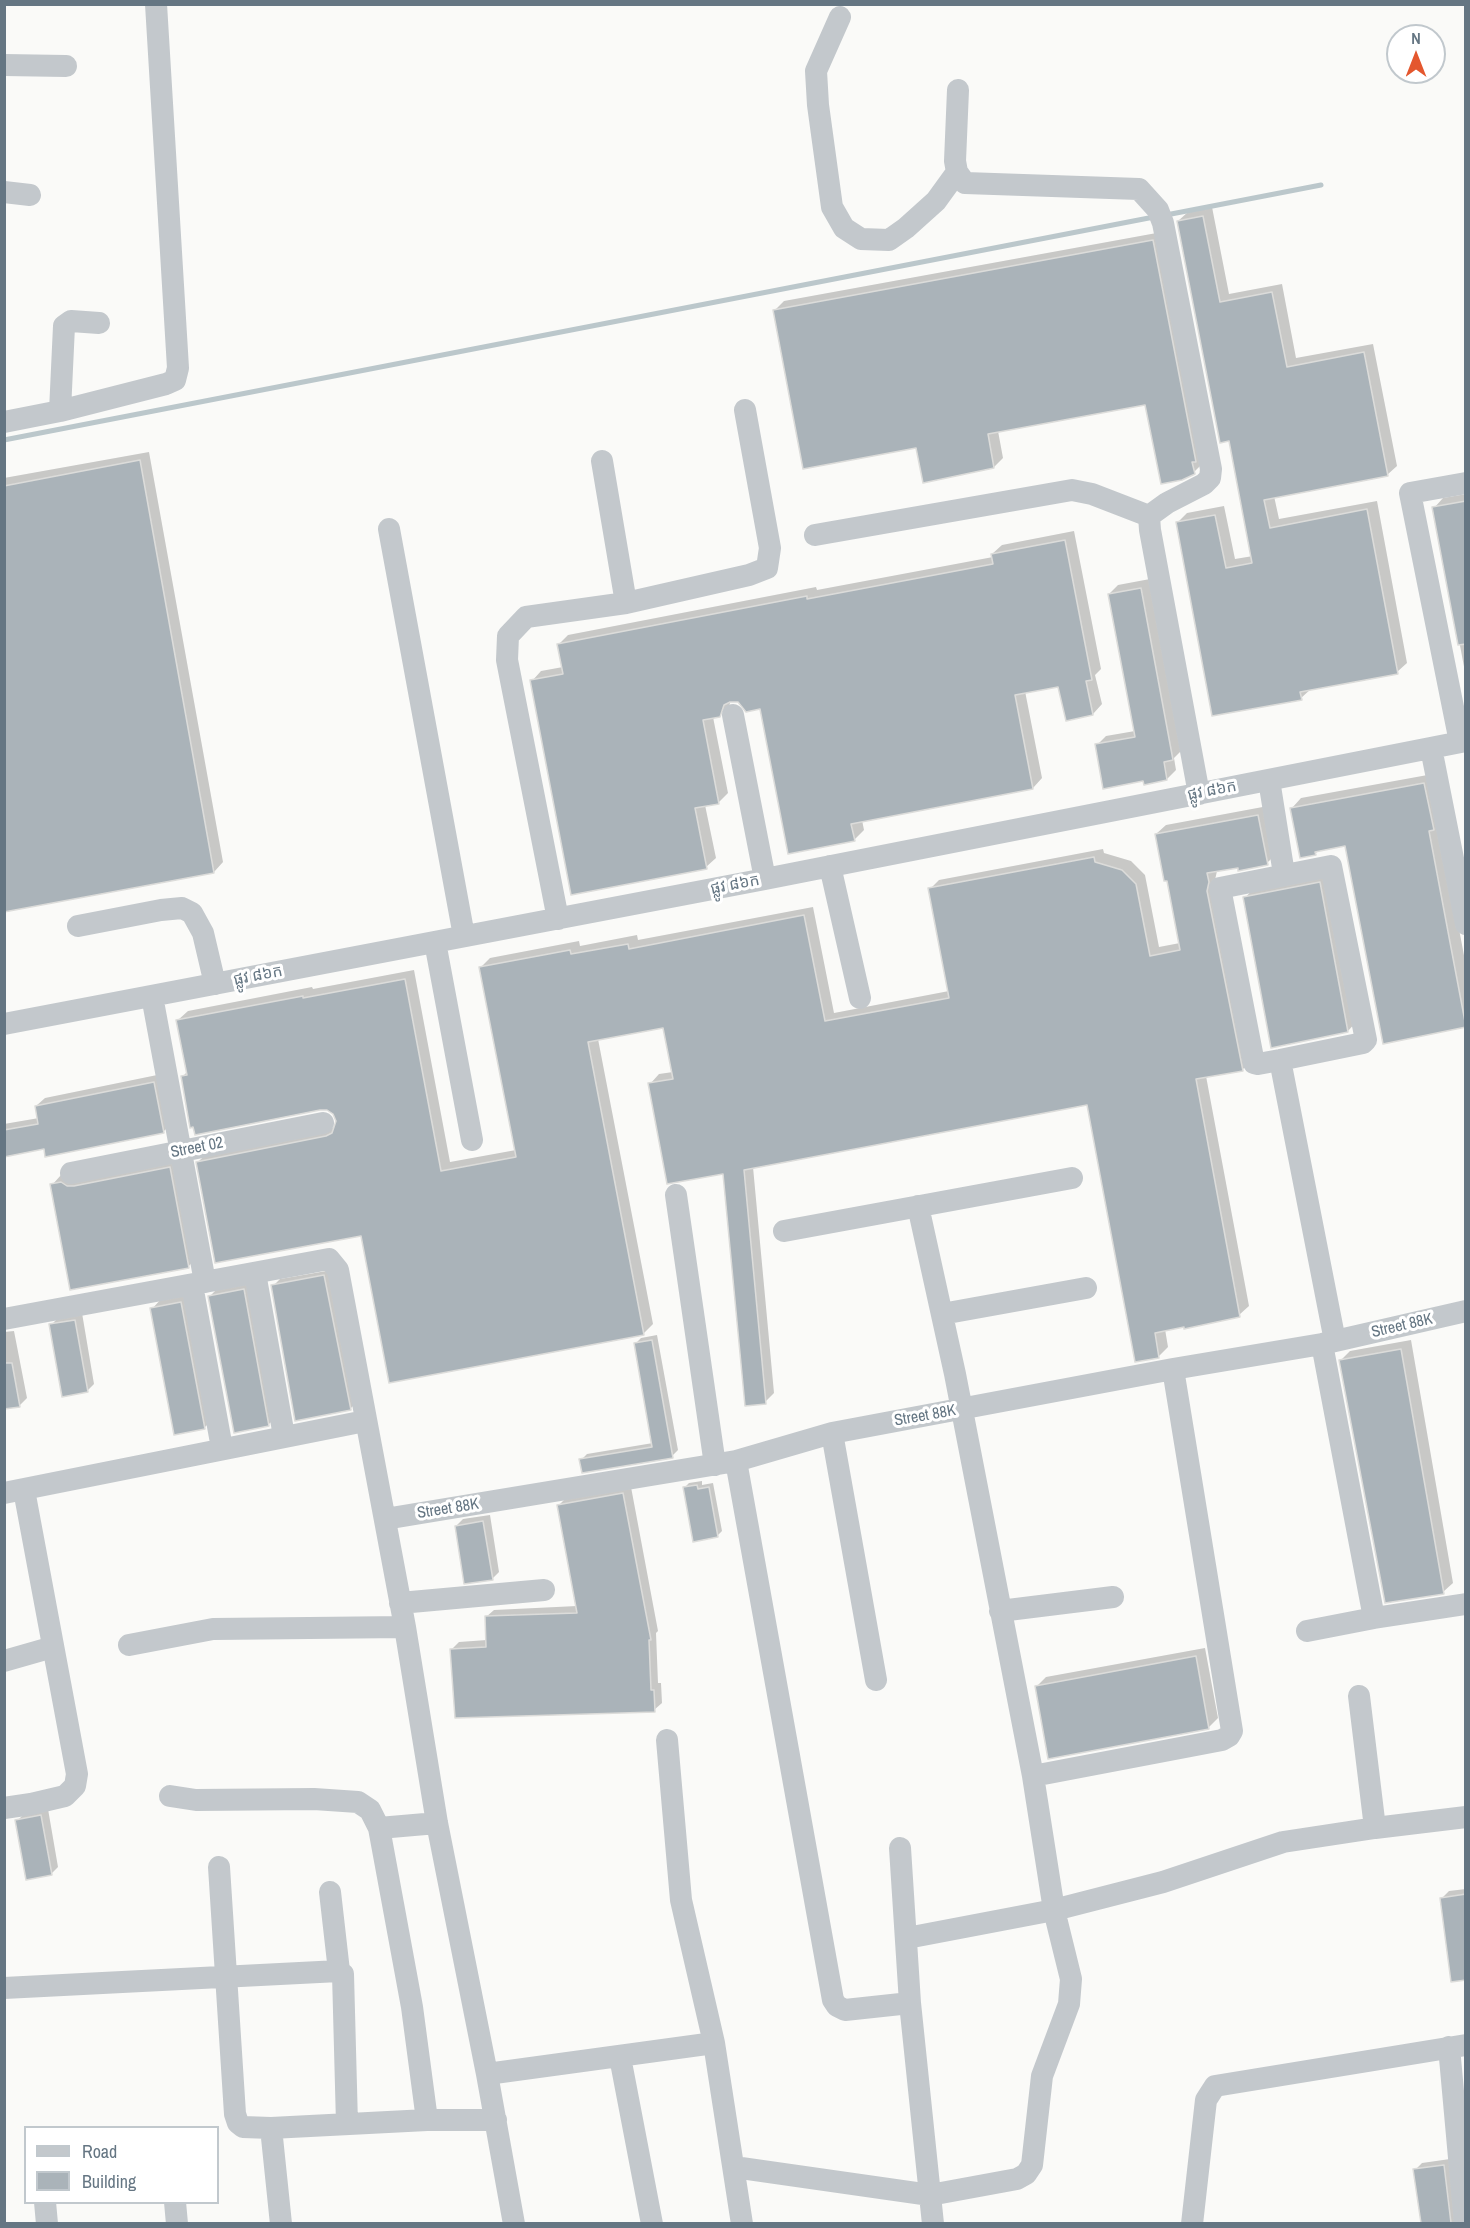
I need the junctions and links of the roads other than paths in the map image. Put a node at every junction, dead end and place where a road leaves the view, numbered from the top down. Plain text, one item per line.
1 (156, 4) edge
2 (840, 17) dead end
3 (4, 65) edge
4 (66, 66) dead end
5 (958, 90) dead end
6 (957, 172) junction
7 (4, 192) edge
8 (30, 195) dead end
9 (99, 323) dead end
10 (745, 410) dead end
11 (60, 411) junction
12 (4, 422) edge
13 (602, 461) dead end
14 (1466, 483) edge
15 (1149, 516) junction
16 (388, 529) dead end
17 (815, 535) dead end
18 (626, 603) junction
19 (1459, 694) edge
20 (733, 715) dead end
21 (1463, 742) edge
22 (1431, 748) junction
23 (1269, 780) junction
24 (1199, 794) junction
25 (830, 866) junction
26 (1284, 874) junction
27 (765, 879) junction
28 (558, 919) junction
29 (1466, 924) edge
30 (78, 926) dead end
31 (464, 936) junction
32 (435, 942) junction
33 (215, 984) junction
34 (152, 996) junction
35 (860, 998) dead end
36 (4, 1024) edge
37 (1280, 1060) junction
38 (323, 1123) dead end
39 (472, 1140) dead end
40 (180, 1151) junction
41 (71, 1173) dead end
42 (1072, 1178) dead end
43 (676, 1195) dead end
44 (918, 1206) junction
45 (784, 1231) dead end
46 (255, 1273) junction
47 (199, 1284) junction
48 (1086, 1287) dead end
49 (1466, 1311) edge
50 (942, 1314) junction
51 (4, 1320) edge
52 (1328, 1342) junction
53 (1173, 1369) junction
54 (961, 1409) junction
55 (365, 1421) junction
56 (832, 1433) junction
57 (285, 1436) junction
58 (222, 1448) junction
59 (725, 1463) junction
60 (14, 1491) edge
61 (385, 1519) junction
62 (544, 1590) dead end
63 (1113, 1597) dead end
64 (400, 1603) junction
65 (1466, 1604) edge
66 (1000, 1611) junction
67 (1374, 1618) junction
68 (405, 1627) junction
69 (1307, 1631) dead end
70 (129, 1645) dead end
71 (53, 1647) junction
72 (4, 1661) edge
73 (876, 1680) dead end
74 (1359, 1696) dead end
75 (667, 1740) dead end
76 (1033, 1776) junction
77 (170, 1796) dead end
78 (4, 1808) edge
79 (1466, 1817) edge
80 (437, 1823) junction
81 (1375, 1827) junction
82 (380, 1828) junction
83 (900, 1848) dead end
84 (219, 1867) dead end
85 (330, 1892) dead end
86 (1054, 1910) junction
87 (907, 1938) junction
88 (339, 1971) junction
89 (225, 1976) junction
90 (4, 1988) edge
91 (910, 2003) junction
92 (714, 2043) junction
93 (1457, 2046) edge
94 (620, 2057) junction
95 (487, 2074) junction
96 (427, 2120) junction
97 (496, 2120) junction
98 (347, 2124) junction
99 (272, 2128) junction
100 (734, 2167) junction
101 (930, 2194) junction
102 (45, 2204) edge
103 (175, 2204) edge
104 (47, 2223) edge
105 (177, 2223) edge
106 (281, 2223) edge
107 (514, 2223) edge
108 (652, 2223) edge
109 (742, 2223) edge
110 (933, 2223) edge
111 (1192, 2223) edge
112 (1465, 2223) edge

1 - 11 street
2 - 6 street
3 - 4 street
5 - 6 street
6 - 15 street
7 - 8 street
9 - 11 street
10 - 18 street
11 - 12 street
13 - 18 street
14 - 19 street
15 - 17 street
15 - 24 street
16 - 31 street
18 - 28 street
19 - 21 street
20 - 27 street
21 - 22 street, ផ្លូវ ៨៦ក
22 - 23 street, ផ្លូវ ៨៦ក
22 - 29 street
23 - 24 street, ផ្លូវ ៨៦ក
23 - 26 street
24 - 25 street, ផ្លូវ ៨៦ក
25 - 27 street, ផ្លូវ ៨៦ក
25 - 35 street
26 - 37 street
26 - 37 street
27 - 28 street, ផ្លូវ ៨៦ក
28 - 31 street, ផ្លូវ ៨៦ក
30 - 33 street
31 - 32 street, ផ្លូវ ៨៦ក
32 - 33 street, ផ្លូវ ៨៦ក
32 - 39 street
33 - 34 street, ផ្លូវ ៨៦ក
34 - 36 street, ផ្លូវ ៨៦ក
34 - 40 street
37 - 52 street
38 - 40 street, Street 02
40 - 41 street, Street 02
40 - 47 street
42 - 44 street
43 - 59 street
44 - 45 street
44 - 50 street
46 - 47 street
46 - 55 street
46 - 57 street
47 - 51 street
47 - 58 street
48 - 50 street
49 - 52 street, Street 88K
50 - 54 street
52 - 53 street, Street 88K
52 - 67 street
53 - 54 street, Street 88K
53 - 76 street
54 - 56 street, Street 88K
54 - 66 street
55 - 57 street
55 - 61 street
56 - 59 street, Street 88K
56 - 73 street
57 - 58 street
58 - 60 street
59 - 61 street, Street 88K
59 - 91 street
60 - 71 street
61 - 64 street
62 - 64 street
63 - 66 street
64 - 68 street
65 - 67 street
66 - 76 street
67 - 69 street
68 - 70 street
68 - 80 street
71 - 72 street
71 - 78 street
74 - 81 street
75 - 92 street
76 - 86 street
77 - 82 street
79 - 81 street
80 - 82 street
80 - 95 street
81 - 86 street
82 - 96 street
83 - 87 street
84 - 89 street
85 - 88 street
86 - 87 street
86 - 101 street
87 - 91 street
88 - 89 street
88 - 98 street
89 - 90 street
89 - 99 street
91 - 101 street
92 - 94 street
92 - 100 street
93 - 111 street
93 - 112 street
94 - 95 street
94 - 108 street
95 - 97 street
96 - 97 street
96 - 98 street
97 - 107 street
98 - 99 street
99 - 106 street
100 - 101 street
100 - 109 street
101 - 110 street
102 - 104 street
103 - 105 street

